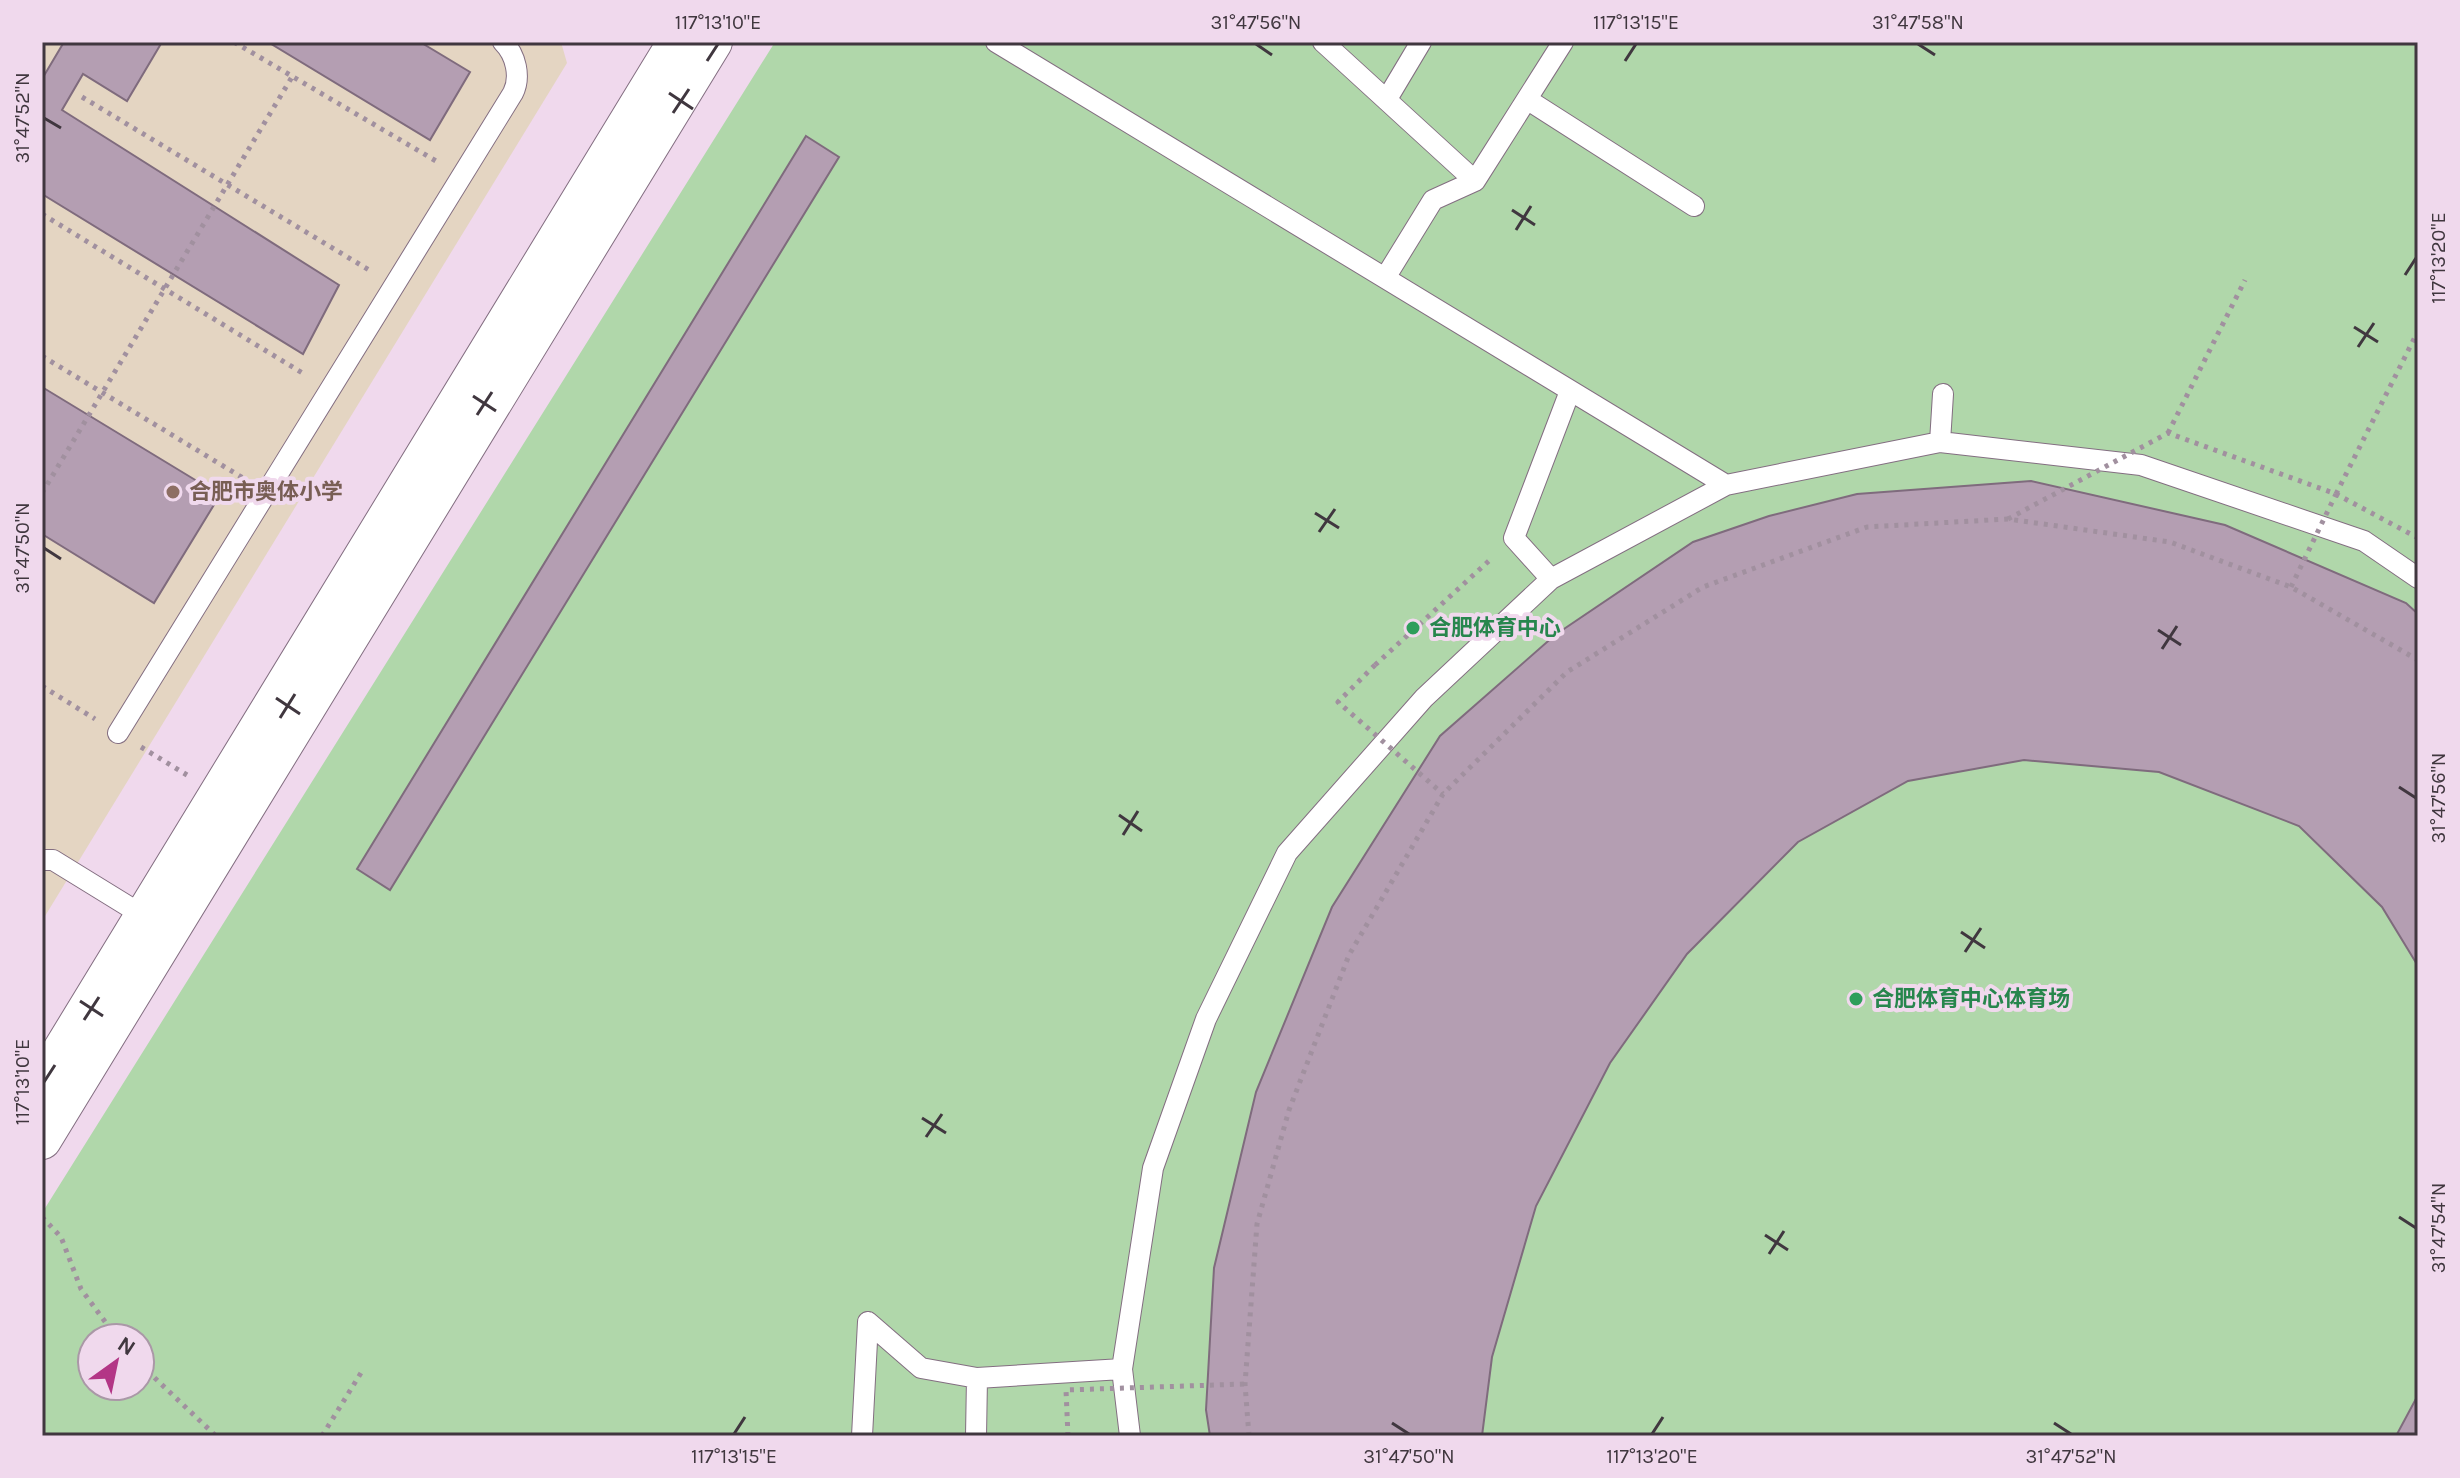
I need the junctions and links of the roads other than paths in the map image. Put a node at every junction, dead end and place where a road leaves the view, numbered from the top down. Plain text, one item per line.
1 (503, 42) edge
2 (677, 42) edge
3 (713, 42) edge
4 (996, 42) edge
5 (1323, 42) edge
6 (1421, 42) edge
7 (1563, 42) edge
8 (1387, 99) junction
9 (1528, 100) junction
10 (1475, 181) junction
11 (1694, 206) dead end
12 (1385, 278) junction
13 (1570, 391) junction
14 (1943, 394) dead end
15 (1940, 442) junction
16 (1726, 485) junction
17 (2418, 578) edge
18 (1551, 579) junction
19 (118, 733) dead end
20 (42, 860) edge
21 (144, 916) junction
22 (42, 1083) edge
23 (42, 1140) edge
24 (1122, 1369) junction
25 (977, 1378) junction
26 (862, 1436) edge
27 (976, 1436) edge
28 (1130, 1436) edge

1 - 19 lane
2 - 21 street
3 - 23 street
4 - 12 lane
5 - 8 lane
6 - 8 lane
7 - 9 lane
8 - 10 lane
9 - 10 lane
9 - 11 lane
10 - 12 lane
12 - 13 lane
13 - 16 lane
13 - 18 lane
14 - 15 lane
15 - 16 lane
15 - 17 lane
16 - 18 lane
18 - 24 lane
20 - 21 lane
21 - 22 street
24 - 25 lane
24 - 28 lane
25 - 26 lane
25 - 27 lane

